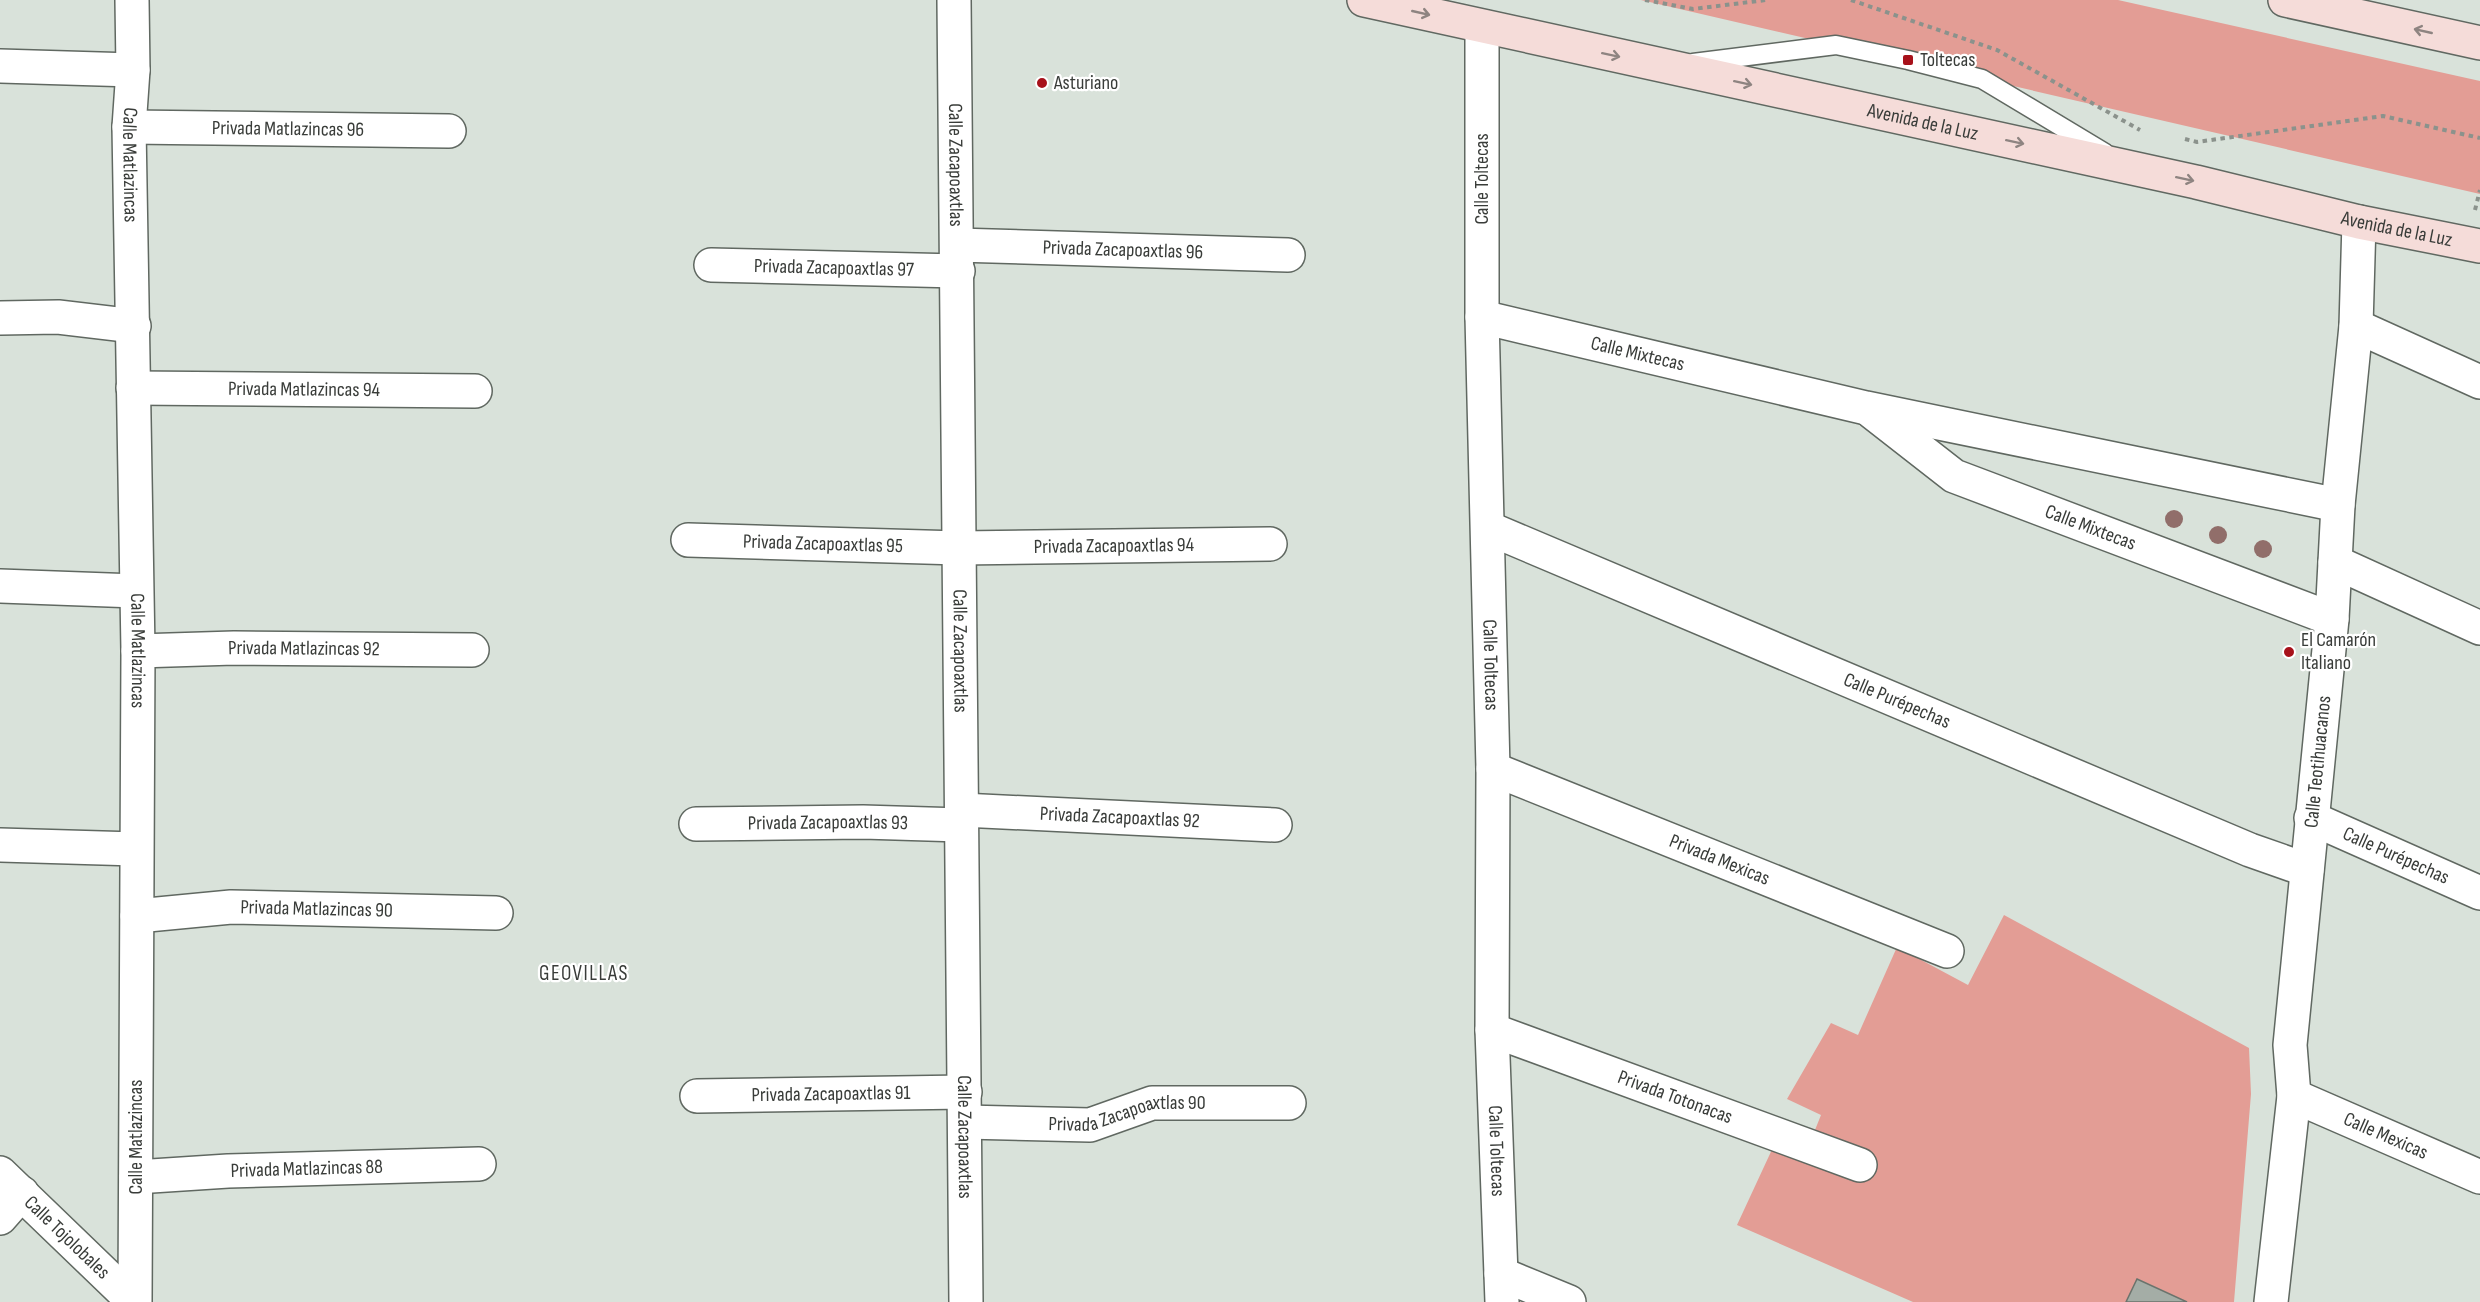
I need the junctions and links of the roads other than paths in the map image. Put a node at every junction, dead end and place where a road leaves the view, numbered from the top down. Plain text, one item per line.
1 (132, 0) edge
2 (954, 0) edge
3 (1364, 0) edge
4 (2285, 0) edge
5 (1482, 27) junction
6 (2480, 43) edge
7 (0, 66) edge
8 (1665, 66) junction
9 (133, 70) junction
10 (129, 127) junction
11 (449, 131) dead end
12 (2128, 167) junction
13 (2359, 222) junction
14 (2480, 246) edge
15 (1288, 255) dead end
16 (957, 258) junction
17 (711, 265) dead end
18 (1482, 317) junction
19 (0, 318) edge
20 (134, 326) junction
21 (2356, 326) junction
22 (2480, 382) edge
23 (133, 388) junction
24 (475, 391) dead end
25 (1866, 408) junction
26 (2338, 505) junction
27 (1488, 528) junction
28 (688, 540) dead end
29 (1270, 544) dead end
30 (959, 548) junction
31 (2335, 562) junction
32 (0, 586) edge
33 (136, 591) junction
34 (2332, 619) junction
35 (2480, 628) edge
36 (472, 650) dead end
37 (138, 651) junction
38 (1493, 769) junction
39 (961, 817) junction
40 (2311, 818) junction
41 (696, 824) dead end
42 (1275, 825) dead end
43 (0, 845) edge
44 (136, 849) junction
45 (2307, 870) junction
46 (2480, 893) edge
47 (496, 913) dead end
48 (137, 916) junction
49 (1947, 951) dead end
50 (1492, 1029) junction
51 (697, 1096) dead end
52 (2294, 1096) junction
53 (1289, 1103) dead end
54 (965, 1107) junction
55 (479, 1164) dead end
56 (1860, 1165) dead end
57 (136, 1177) junction
58 (2480, 1177) edge
59 (11, 1183) edge
60 (0, 1218) edge
61 (1502, 1288) edge
62 (135, 1302) edge
63 (966, 1302) edge
64 (1569, 1302) edge
65 (2271, 1302) edge

1 - 9 street, Calle Matlazincas
2 - 16 street, Calle Zacapoaxtlas
3 -> 5 main road, Avenida de la Luz
6 -> 4 main road
5 -> 8 main road, Avenida de la Luz
5 - 18 street, Calle Toltecas
7 - 9 street
8 -> 12 main road, Avenida de la Luz
8 - 12 lane
9 - 10 street, Calle Matlazincas
10 - 11 street, Privada Matlazincas 96
10 - 20 street, Calle Matlazincas
12 -> 13 main road, Avenida de la Luz
13 - 14 main road, Avenida de la Luz
13 - 21 street, Calle Teotihuacanos
15 - 16 street, Privada Zacapoaxtlas 96
16 - 17 street, Privada Zacapoaxtlas 97
16 - 30 street, Calle Zacapoaxtlas
18 - 25 street, Calle Mixtecas
18 - 27 street, Calle Toltecas
19 - 20 street
20 - 23 street, Calle Matlazincas
21 - 22 street
21 - 26 street, Calle Teotihuacanos
23 - 24 street, Privada Matlazincas 94
23 - 33 street, Calle Matlazincas
25 - 26 street, Calle Mixtecas
25 - 34 street, Calle Mixtecas
26 - 31 street, Calle Teotihuacanos
27 - 38 street, Calle Toltecas
27 - 45 street, Calle Purépechas
28 - 30 street, Privada Zacapoaxtlas 95
29 - 30 street, Privada Zacapoaxtlas 94
30 - 39 street, Calle Zacapoaxtlas
31 - 34 street, Calle Teotihuacanos
31 - 35 street
32 - 33 street
33 - 37 street, Calle Matlazincas
34 - 40 street, Calle Teotihuacanos
36 - 37 street, Privada Matlazincas 92
37 - 44 street, Calle Matlazincas
38 - 49 street, Privada Mexicas
38 - 50 street, Calle Toltecas
39 - 41 street, Privada Zacapoaxtlas 93
39 - 42 street, Privada Zacapoaxtlas 92
39 - 54 street, Calle Zacapoaxtlas
40 - 45 street, Calle Teotihuacanos
40 - 46 street, Calle Purépechas
43 - 44 street
44 - 48 street, Calle Matlazincas
45 - 52 street, Calle Teotihuacanos
47 - 48 street, Privada Matlazincas 90
48 - 57 street, Calle Matlazincas
50 - 56 street, Privada Totonacas
50 - 61 street, Calle Toltecas
51 - 54 street, Privada Zacapoaxtlas 91
52 - 58 street, Calle Mexicas
52 - 65 street, Calle Teotihuacanos
53 - 54 street, Privada Zacapoaxtlas 90
54 - 63 street, Calle Zacapoaxtlas
55 - 57 street, Privada Matlazincas 88
57 - 62 street, Calle Matlazincas
59 - 60 street
59 - 62 street, Calle Tojolobales
61 - 64 street

